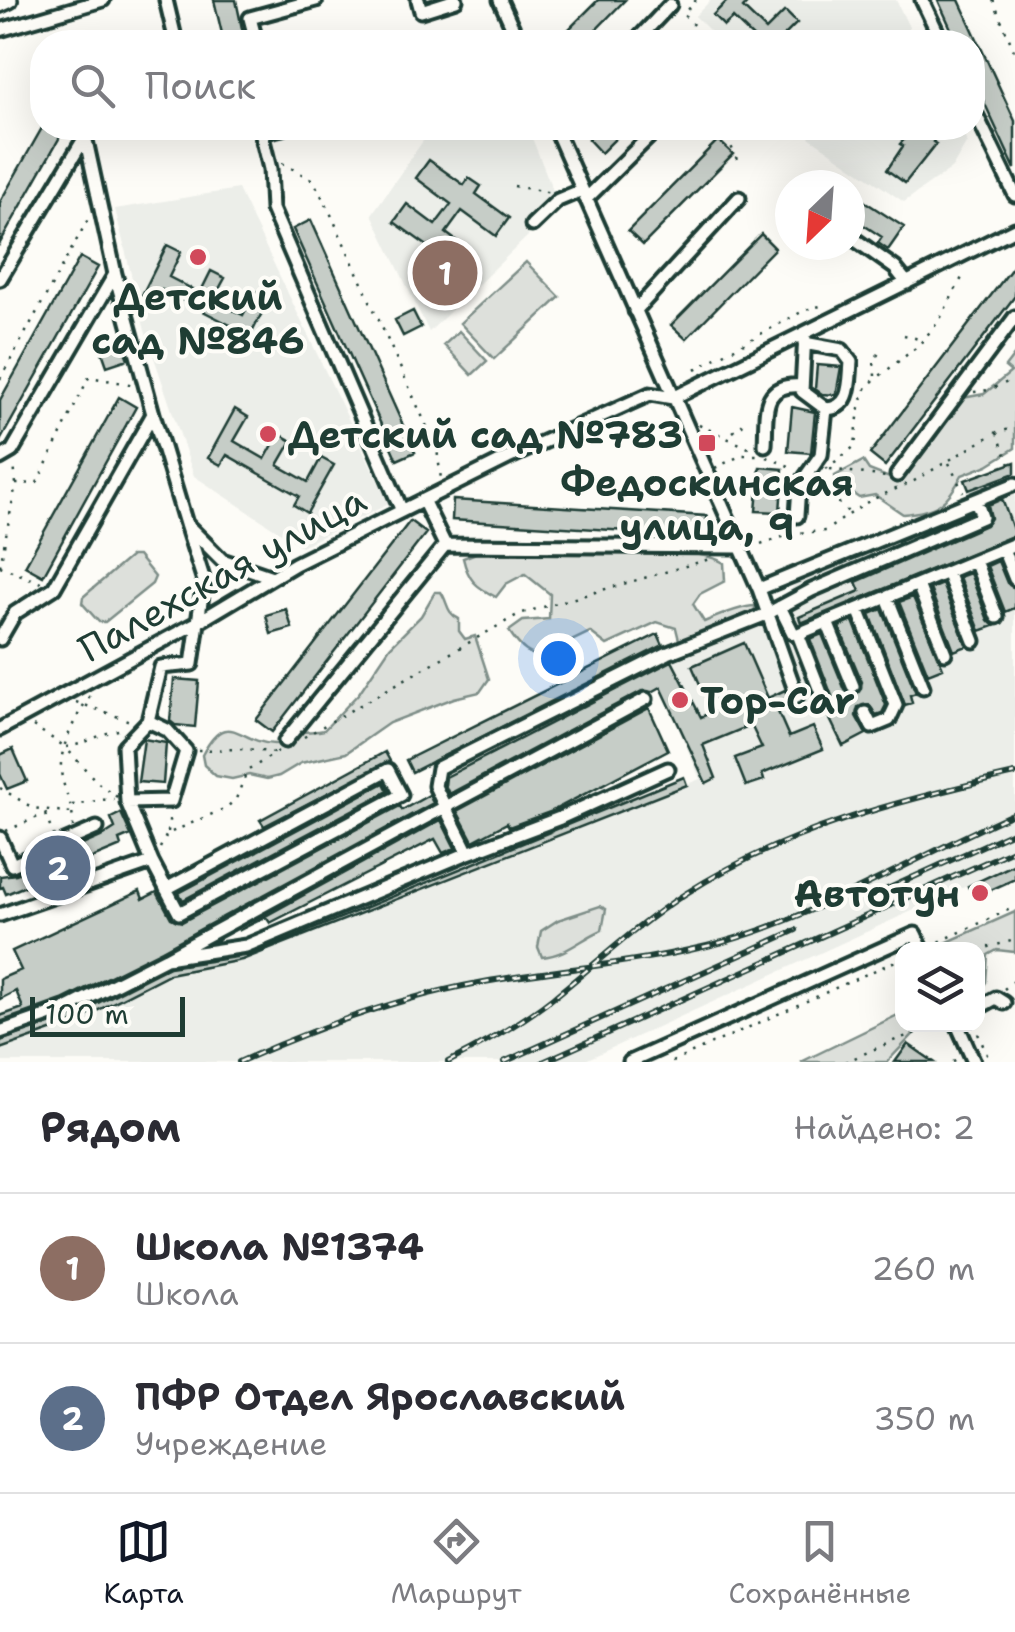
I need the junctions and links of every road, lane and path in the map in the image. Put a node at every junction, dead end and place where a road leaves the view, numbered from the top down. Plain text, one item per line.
1 (9, 0) edge
2 (103, 0) edge
3 (166, 0) edge
4 (316, 0) edge
5 (418, 0) edge
6 (456, 0) edge
7 (500, 0) edge
8 (696, 0) edge
9 (922, 0) edge
10 (993, 0) edge
11 (0, 4) edge
12 (670, 5) dead end
13 (0, 30) edge
14 (173, 30) edge
15 (253, 30) edge
16 (514, 30) edge
17 (646, 30) edge
18 (697, 30) edge
19 (936, 30) edge
20 (1015, 53) edge
21 (985, 133) edge
22 (81, 140) edge
23 (87, 140) edge
24 (263, 140) edge
25 (560, 140) edge
26 (645, 140) edge
27 (730, 140) edge
28 (267, 155) junction
29 (740, 164) dead end
30 (514, 186) dead end
31 (555, 194) dead end
32 (584, 194) junction
33 (1015, 195) edge
34 (739, 198) dead end
35 (98, 202) junction
36 (532, 224) dead end
37 (1015, 229) edge
38 (865, 247) edge
39 (115, 274) junction
40 (964, 274) dead end
41 (0, 279) edge
42 (907, 283) junction
43 (824, 305) dead end
44 (635, 312) junction
45 (1015, 317) edge
46 (904, 335) dead end
47 (805, 338) junction
48 (923, 340) junction
49 (882, 349) dead end
50 (696, 369) dead end
51 (875, 377) junction
52 (0, 379) edge
53 (1015, 379) edge
54 (801, 386) junction
55 (146, 388) junction
56 (958, 393) junction
57 (674, 398) junction
58 (826, 409) junction
59 (153, 414) junction
60 (683, 420) junction
61 (746, 422) dead end
62 (1015, 428) edge
63 (733, 432) dead end
64 (997, 432) junction
65 (765, 444) dead end
66 (12, 451) junction
67 (0, 458) edge
68 (948, 462) junction
69 (706, 472) junction
70 (898, 475) joint
71 (1015, 481) edge
72 (16, 484) junction
73 (442, 490) junction
74 (424, 500) junction
75 (972, 502) junction
76 (402, 511) junction
77 (797, 516) dead end
78 (186, 524) junction
79 (445, 544) junction
80 (1009, 546) edge
81 (739, 548) junction
82 (975, 561) junction
83 (0, 566) edge
84 (946, 572) junction
85 (272, 577) junction
86 (1015, 580) edge
87 (918, 584) junction
88 (54, 588) junction
89 (759, 589) junction
90 (887, 597) junction
91 (780, 607) junction
92 (858, 610) junction
93 (767, 614) junction
94 (997, 617) dead end
95 (198, 622) junction
96 (827, 622) junction
97 (798, 634) junction
98 (0, 639) edge
99 (974, 641) dead end
100 (945, 653) dead end
101 (853, 686) dead end
102 (96, 687) dead end
103 (924, 687) dead end
104 (798, 696) dead end
105 (823, 698) dead end
106 (646, 699) dead end
107 (73, 701) dead end
108 (84, 704) junction
109 (865, 713) dead end
110 (31, 724) dead end
111 (147, 724) junction
112 (0, 729) edge
113 (285, 741) dead end
114 (65, 747) junction
115 (186, 751) junction
116 (276, 754) junction
117 (668, 769) dead end
118 (0, 788) edge
119 (171, 801) junction
120 (128, 802) junction
121 (72, 805) junction
122 (446, 807) junction
123 (50, 811) junction
124 (74, 813) junction
125 (44, 814) junction
126 (97, 828) dead end
127 (168, 834) junction
128 (0, 836) edge
129 (72, 838) junction
130 (58, 845) junction
131 (468, 853) junction
132 (152, 862) junction
133 (166, 889) junction
134 (1015, 907) edge
135 (0, 915) edge
136 (1015, 940) edge
137 (897, 942) edge
138 (918, 942) edge
139 (939, 942) edge
140 (895, 943) edge
141 (986, 949) edge
142 (166, 958) junction
143 (895, 961) edge
144 (1006, 976) dead end
145 (1013, 981) edge
146 (1000, 1000) joint
147 (985, 1005) edge
148 (0, 1032) edge
149 (918, 1032) edge
150 (961, 1032) edge
151 (977, 1032) edge
152 (630, 1062) edge
153 (672, 1062) edge
154 (845, 1062) edge
155 (974, 1062) edge
156 (990, 1062) edge

1 - 11 main road
2 - 13 street
3 - 14 street
4 - 15 street
5 - 6 street
7 - 16 street
8 - 18 path
9 - 19 street
10 - 20 path
12 - 17 street
21 - 33 street
22 - 41 street
23 - 35 street
24 - 28 street
25 - 32 street
26 - 32 street
27 - 29 path
28 - 73 path
28 - 76 street
30 - 31 path
32 - 36 street
32 - 44 street
34 - 44 street
35 - 39 street
35 - 52 path
37 - 42 street, Палехская улица
38 - 42 street
39 - 55 street
39 - 66 street
40 - 48 path
42 - 47 street, Палехская улица
43 - 50 path
44 - 57 street
45 - 56 street
46 - 48 path
47 - 54 street
47 - 57 street, Палехская улица
47 - 58 street
48 - 51 path
49 - 51 path
51 - 70 path
53 - 56 path
54 - 58 street
54 - 65 street
55 - 59 street
55 - 72 path
56 - 70 street
57 - 60 street
57 - 73 street, Палехская улица
58 - 77 street
59 - 78 street
59 - 88 street
60 - 69 street
60 - 69 path
61 - 63 path
62 - 64 path
64 - 68 path
64 - 71 path
66 - 67 street
66 - 72 path
68 - 75 path
68 - 81 path
69 - 81 street
71 - 75 street
72 - 83 path
73 - 74 street, Палехская улица
74 - 76 street, Палехская улица
74 - 79 street
75 - 89 street
75 - 91 street
76 - 85 street, Палехская улица
78 - 85 street
78 - 95 street
79 - 81 street
79 - 113 street
80 - 82 street
80 - 86 street
81 - 89 street
81 - 116 path
82 - 84 street
82 - 94 street
83 - 88 path
84 - 87 street
84 - 99 street
85 - 95 street, Палехская улица
87 - 90 street
87 - 100 street
88 - 98 street
89 - 93 street
90 - 92 street
90 - 103 street
91 - 93 street
91 - 97 street
92 - 96 street
92 - 109 street
93 - 104 street
93 - 122 street
95 - 111 street
95 - 112 street, Палехская улица
96 - 97 street
96 - 101 street
97 - 105 street
102 - 108 path
106 - 122 street
107 - 108 path
108 - 111 path
108 - 114 path
110 - 114 path
111 - 114 path
111 - 115 street
111 - 120 street
114 - 121 path
114 - 121 path
115 - 116 path
115 - 119 street
116 - 127 path
117 - 131 street
118 - 123 path
119 - 120 street
119 - 127 path
120 - 132 street
121 - 124 path
122 - 131 street
122 - 142 street
123 - 124 path
123 - 125 path
124 - 129 path
125 - 128 path
125 - 130 path
126 - 129 street
127 - 132 path
128 - 130 street
129 - 130 street
131 - 142 street
132 - 133 street
132 - 135 street
133 - 133 street
134 - 139 path
136 - 141 path
137 - 138 street
140 - 152 street
142 - 148 street
143 - 153 path
144 - 145 path
145 - 146 path
146 - 147 street
149 - 154 path
150 - 155 street
151 - 156 path

